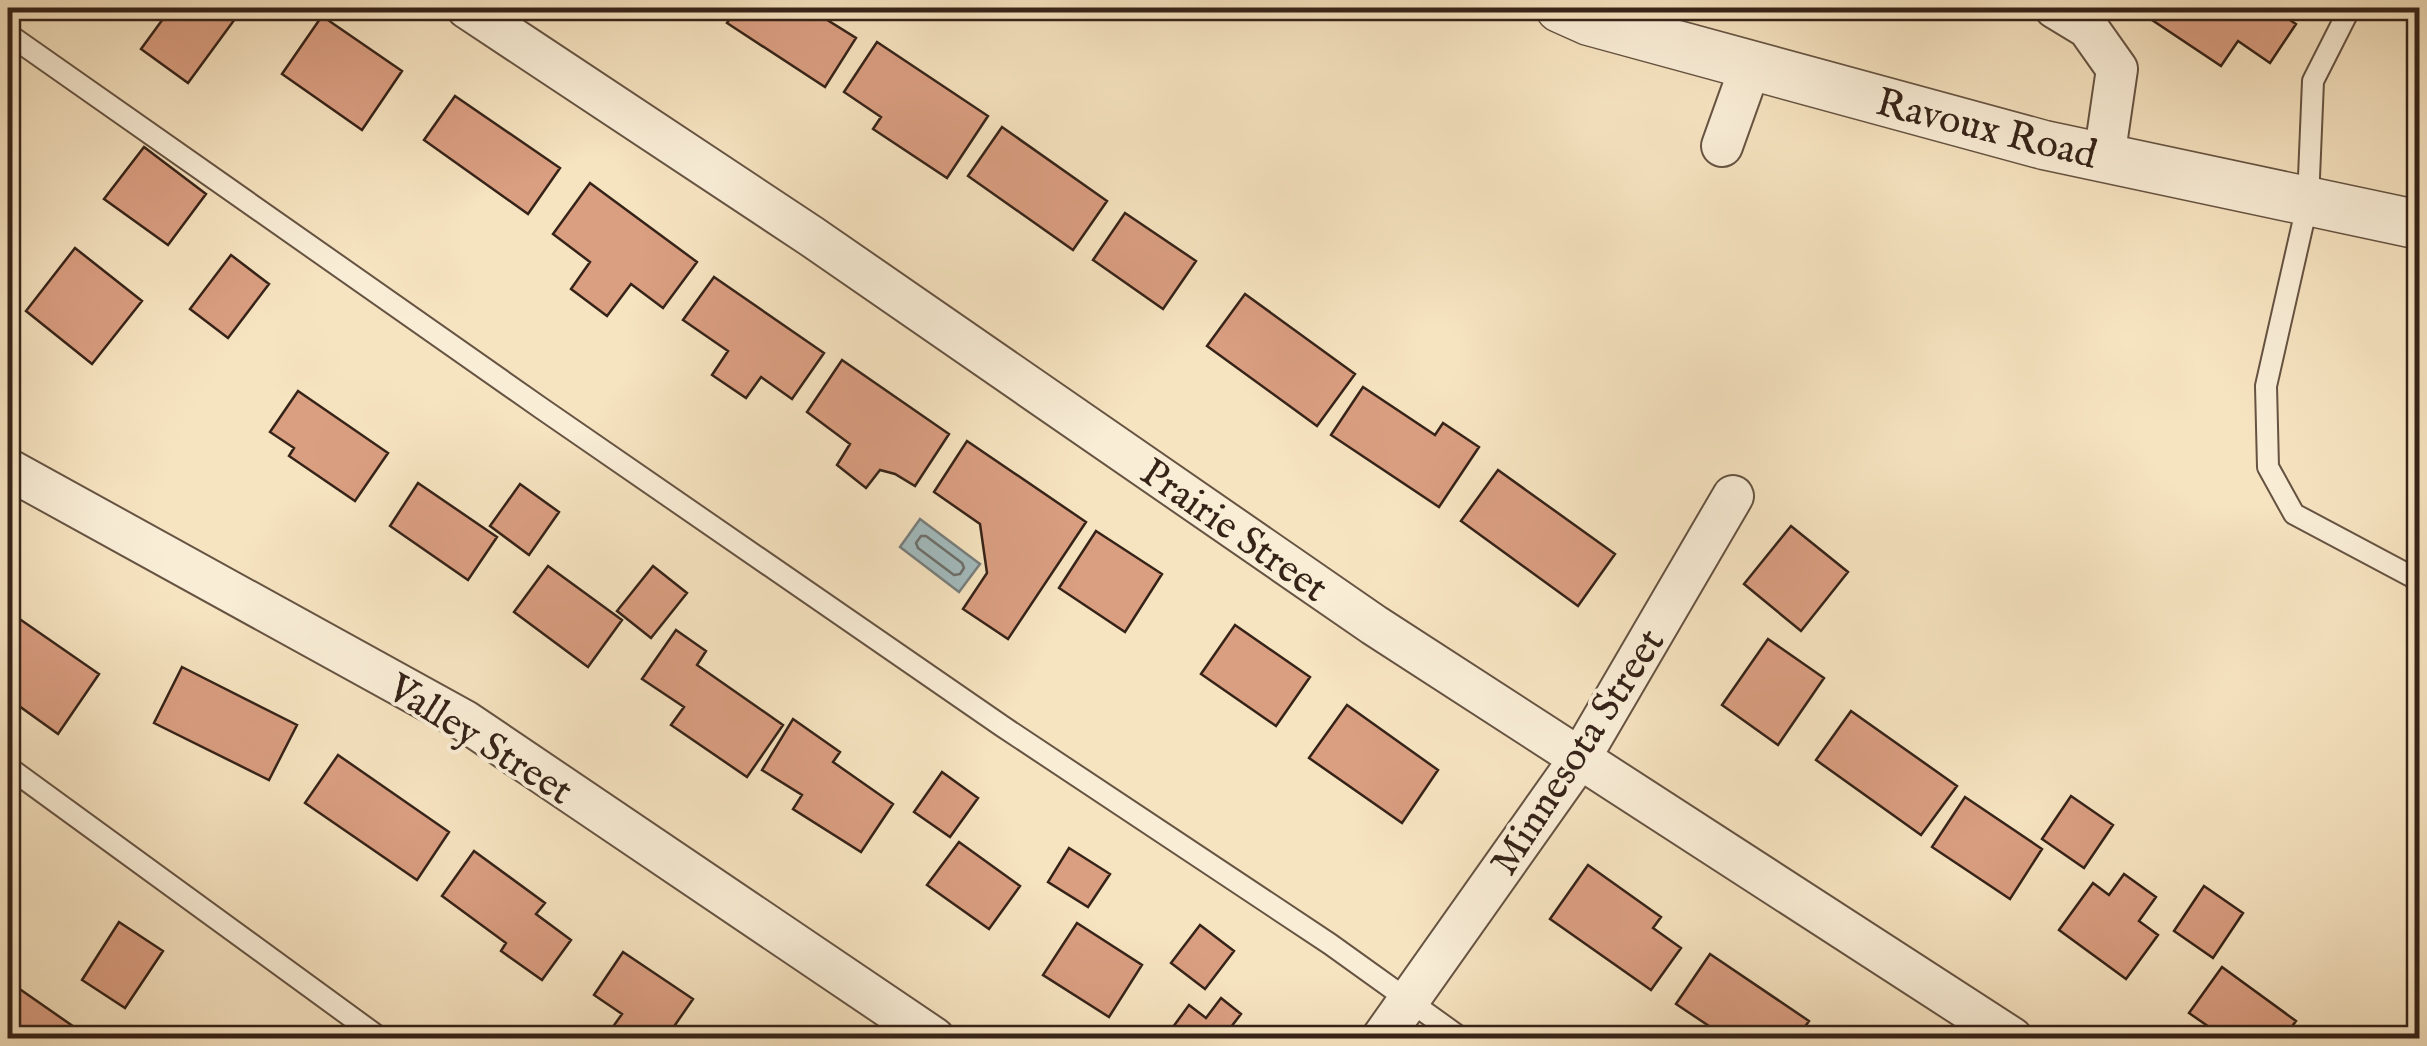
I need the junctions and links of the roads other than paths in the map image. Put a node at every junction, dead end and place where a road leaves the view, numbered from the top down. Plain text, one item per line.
1 (466, 8) edge
2 (1560, 8) edge
3 (2056, 8) edge
4 (2350, 8) edge
5 (8, 34) edge
6 (1751, 65) junction
7 (1722, 146) dead end
8 (2104, 158) junction
9 (2308, 202) junction
10 (2420, 225) edge
11 (8, 469) edge
12 (1733, 496) dead end
13 (2420, 581) edge
14 (1580, 758) junction
15 (8, 767) edge
16 (1409, 1000) junction
17 (380, 1038) edge
18 (934, 1038) edge
19 (1382, 1038) edge
20 (1462, 1038) edge
21 (2012, 1038) edge

1 - 14 street, Prairie Street
2 - 6 street, Ravoux Road
3 - 8 street
4 - 9 lane
5 - 16 lane
6 - 7 street
6 - 8 street, Ravoux Road
8 - 9 street, Ravoux Road
9 - 10 street, Ravoux Road
9 - 13 lane
11 - 18 street, Valley Street
12 - 14 street, Minnesota Street
14 - 16 street, Minnesota Street
14 - 21 street, Prairie Street
15 - 17 lane
16 - 19 street, Minnesota Street
16 - 20 lane

